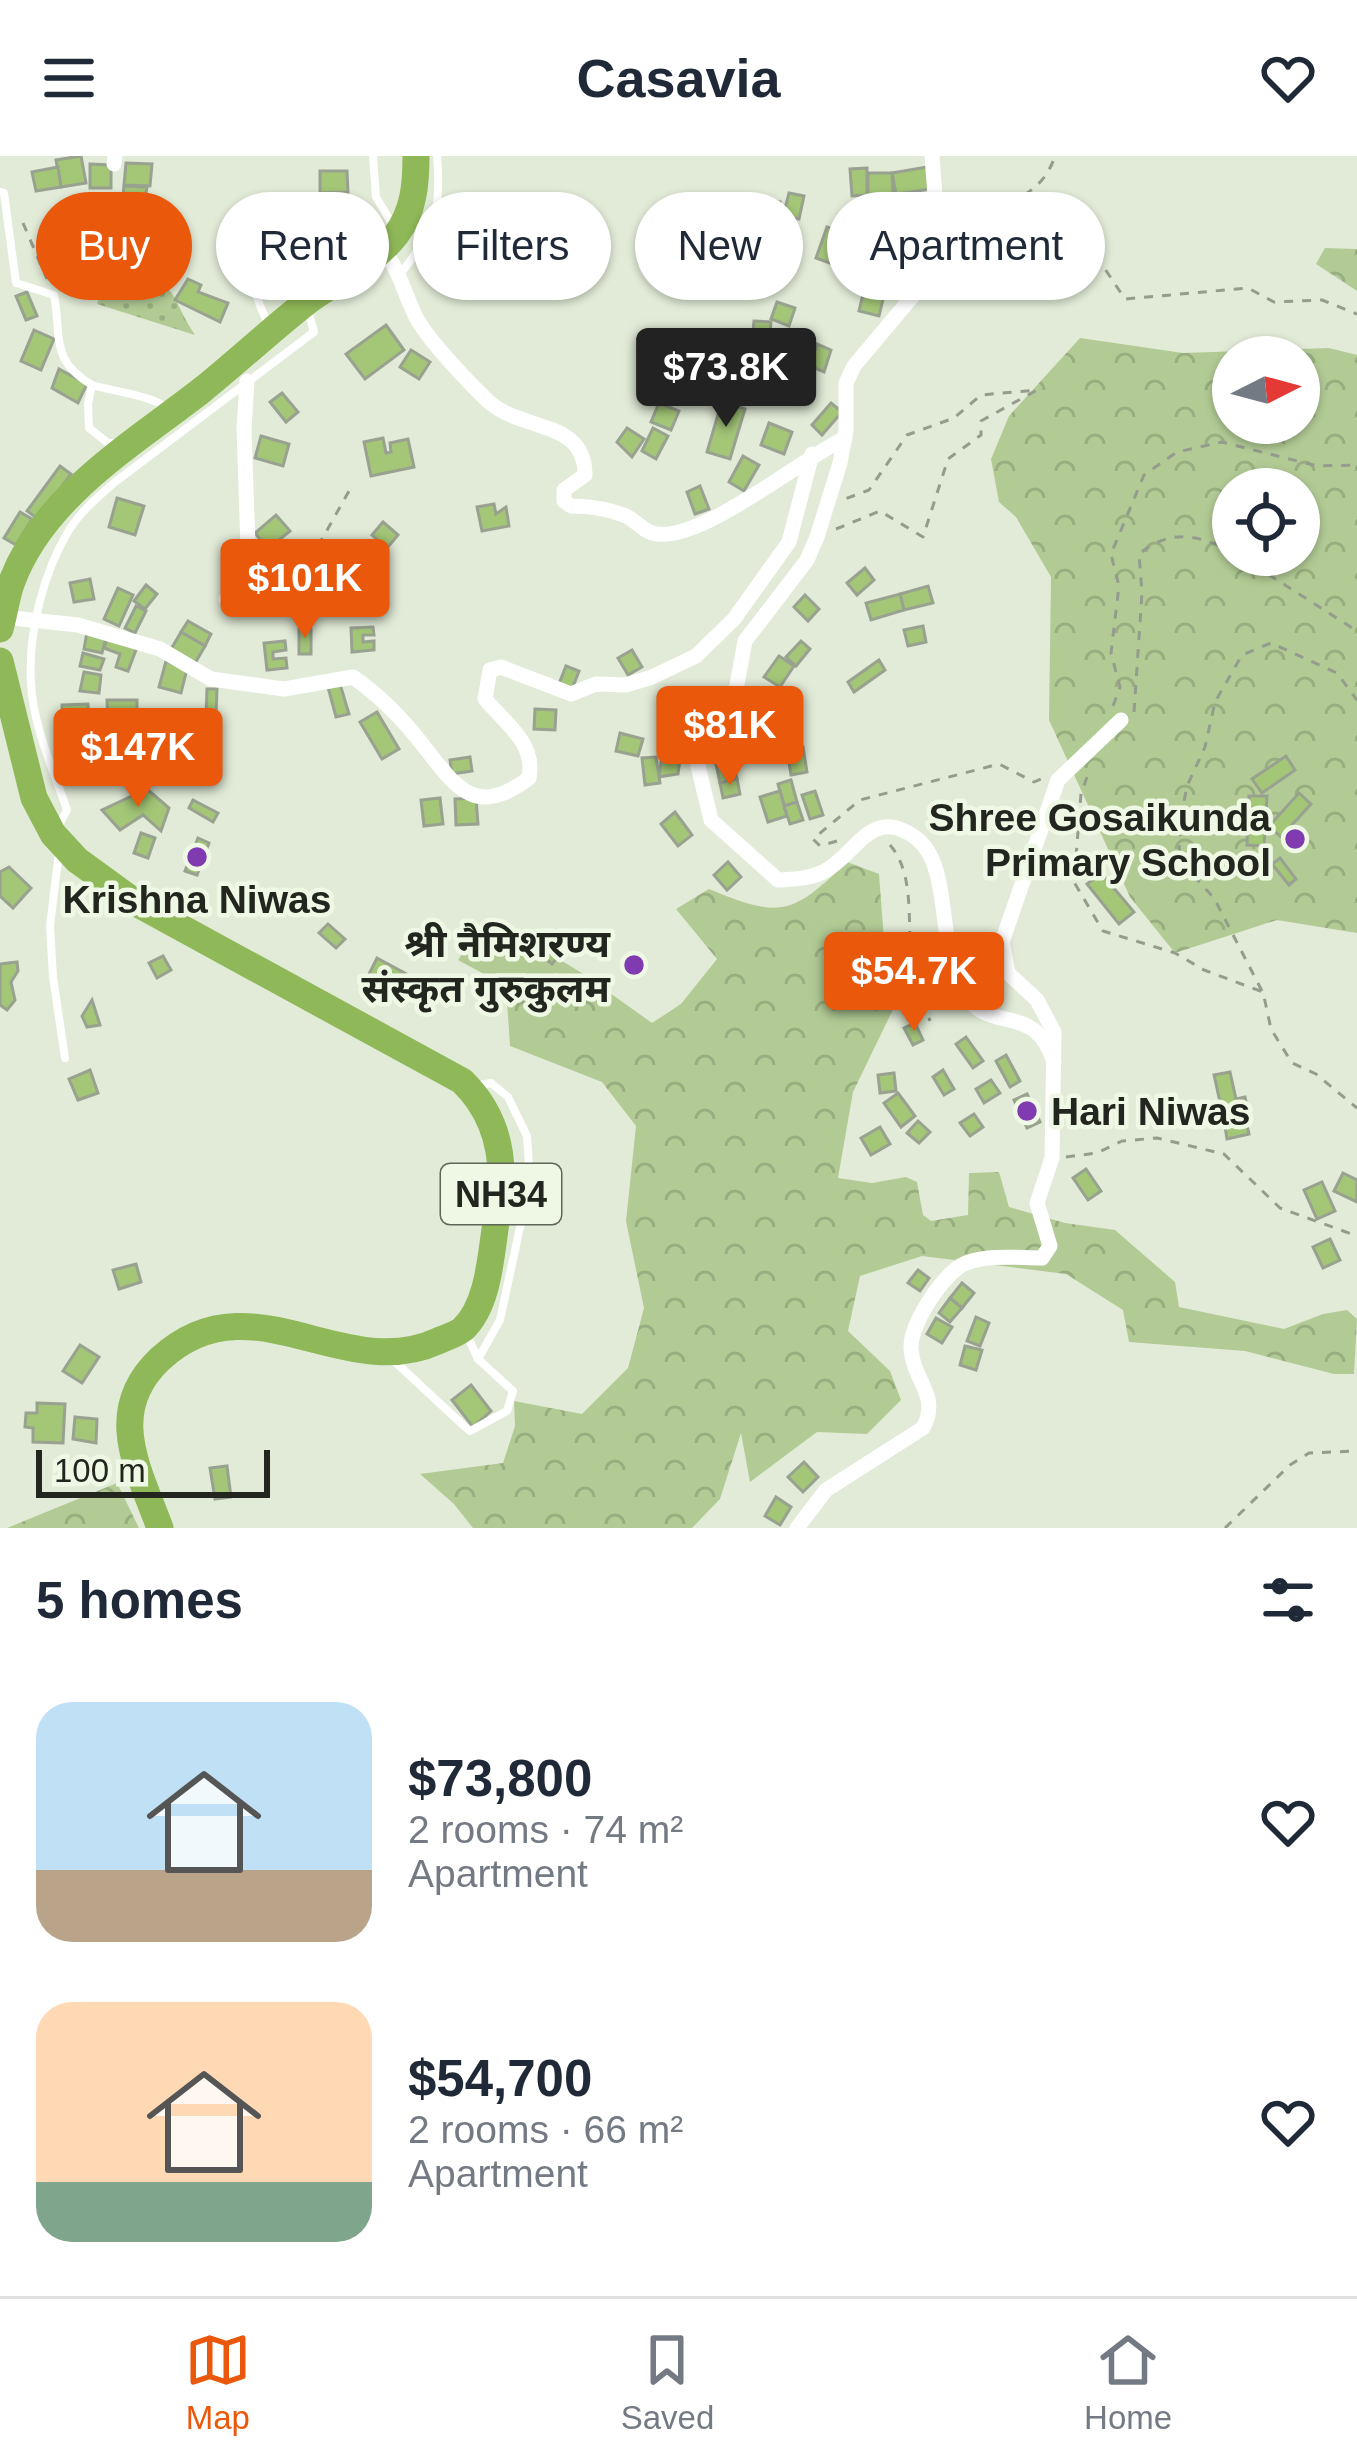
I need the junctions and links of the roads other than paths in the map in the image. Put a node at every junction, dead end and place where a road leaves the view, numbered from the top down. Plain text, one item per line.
1 (373, 156) edge
2 (416, 156) edge
3 (436, 156) edge
4 (932, 156) edge
5 (0, 192) edge
6 (390, 241) junction
7 (401, 273) junction
8 (255, 300) edge
9 (305, 303) junction
10 (274, 332) junction
11 (247, 381) junction
12 (92, 386) junction
13 (174, 412) junction
14 (844, 438) junction
15 (136, 442) junction
16 (812, 454) junction
17 (226, 599) dead end
18 (2, 623) edge
19 (34, 623) junction
20 (0, 662) edge
21 (5, 717) edge
22 (1121, 720) road end
23 (57, 840) junction
24 (65, 1058) dead end
25 (1054, 1062) junction
26 (469, 1088) junction
27 (464, 1328) junction
28 (386, 1354) junction
29 (478, 1360) junction
30 (160, 1528) edge
31 (797, 1528) edge

1 - 6 lane
2 - 6 highway
3 - 7 lane
4 - 14 street
5 - 12 lane
6 - 7 street
6 - 9 highway
7 - 16 street
8 - 10 lane
9 - 10 highway
9 - 11 lane
10 - 13 highway
11 - 17 street
11 - 19 lane
12 - 13 lane
12 - 15 lane
13 - 15 highway
14 - 16 street
14 - 25 street
15 - 18 highway
16 - 19 street
18 - 19 street
19 - 23 lane
20 - 21 highway, NH34
21 - 23 highway, NH34
22 - 25 street
23 - 24 lane
23 - 26 highway, NH34
25 - 31 street
26 - 27 highway, NH34
26 - 29 lane
27 - 28 highway
27 - 29 lane
28 - 29 lane
28 - 30 highway

